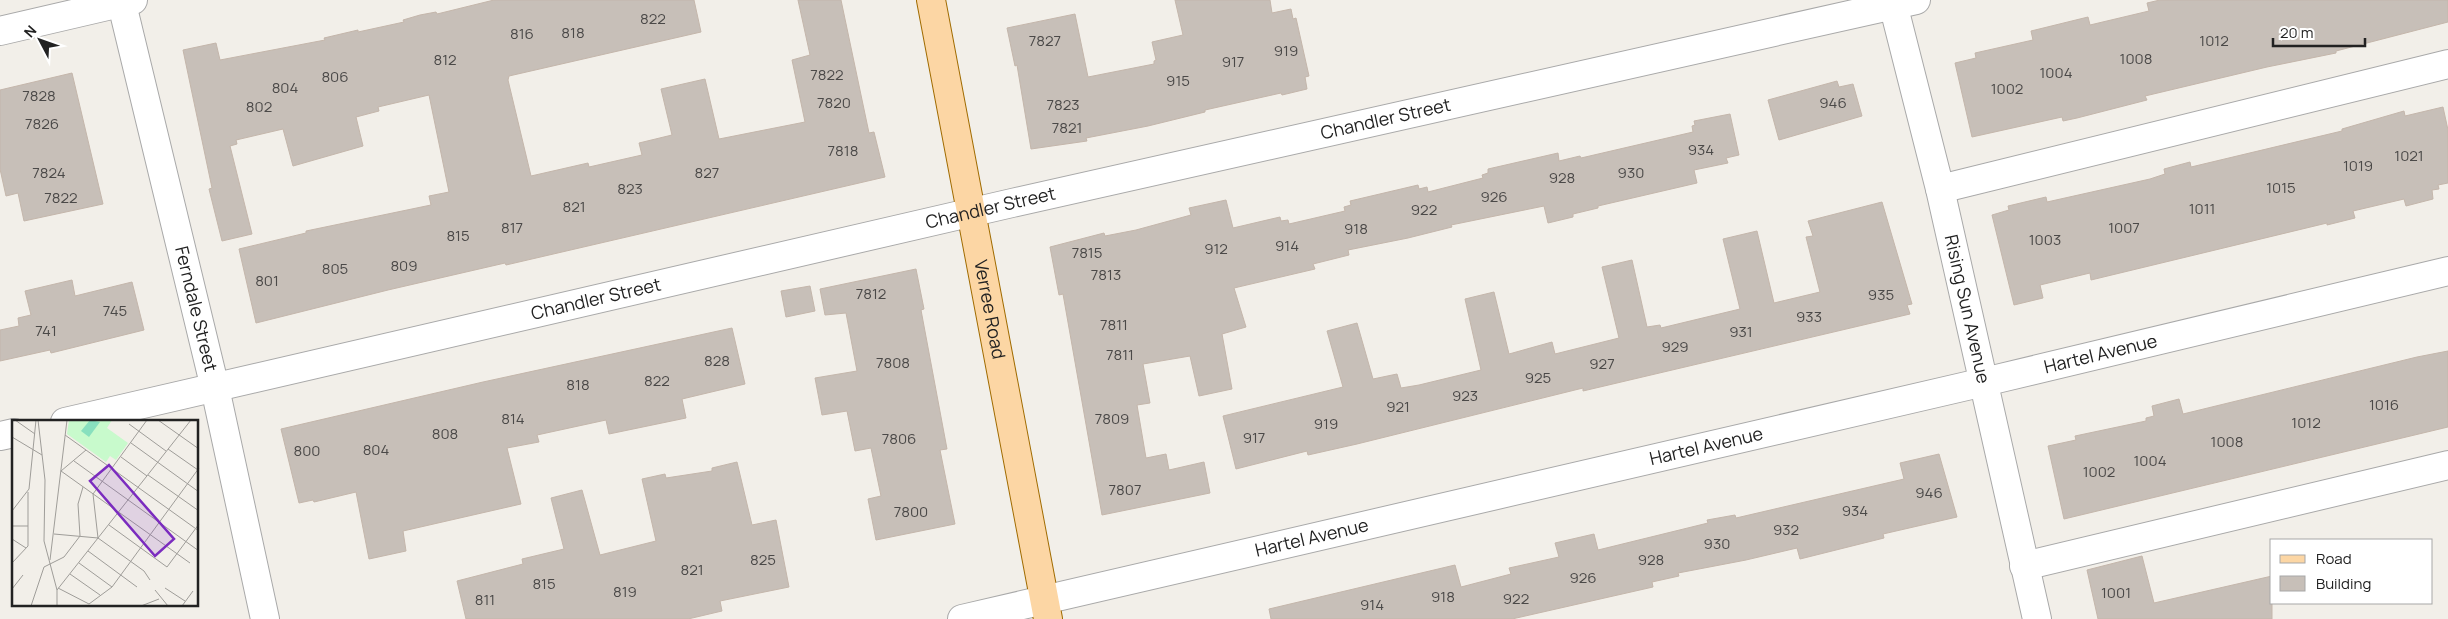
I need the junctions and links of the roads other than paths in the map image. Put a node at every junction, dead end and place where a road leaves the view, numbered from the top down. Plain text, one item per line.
1 (931, 0) edge
2 (125, 1) edge
3 (1901, 2) edge
4 (0, 31) edge
5 (2448, 64) edge
6 (1940, 188) junction
7 (973, 212) junction
8 (2448, 270) edge
9 (1984, 382) junction
10 (215, 388) junction
11 (74, 420) edge
12 (2448, 465) edge
13 (2024, 566) junction
14 (1046, 609) edge
15 (265, 619) edge
16 (962, 619) edge
17 (2037, 619) edge

1 - 7 main road, Verree Road
2 - 4 street
2 - 10 street, Ferndale Street
3 - 6 street, Rising Sun Avenue
3 - 7 street, Chandler Street
5 - 6 street
6 - 9 street, Rising Sun Avenue
7 - 10 street, Chandler Street
7 - 14 main road, Verree Road
8 - 9 street, Hartel Avenue
9 - 13 street, Rising Sun Avenue
9 - 14 street, Hartel Avenue
10 - 11 street, Chandler Street
10 - 15 street, Ferndale Street
12 - 13 street
13 - 17 street, Rising Sun Avenue
14 - 16 street, Hartel Avenue

